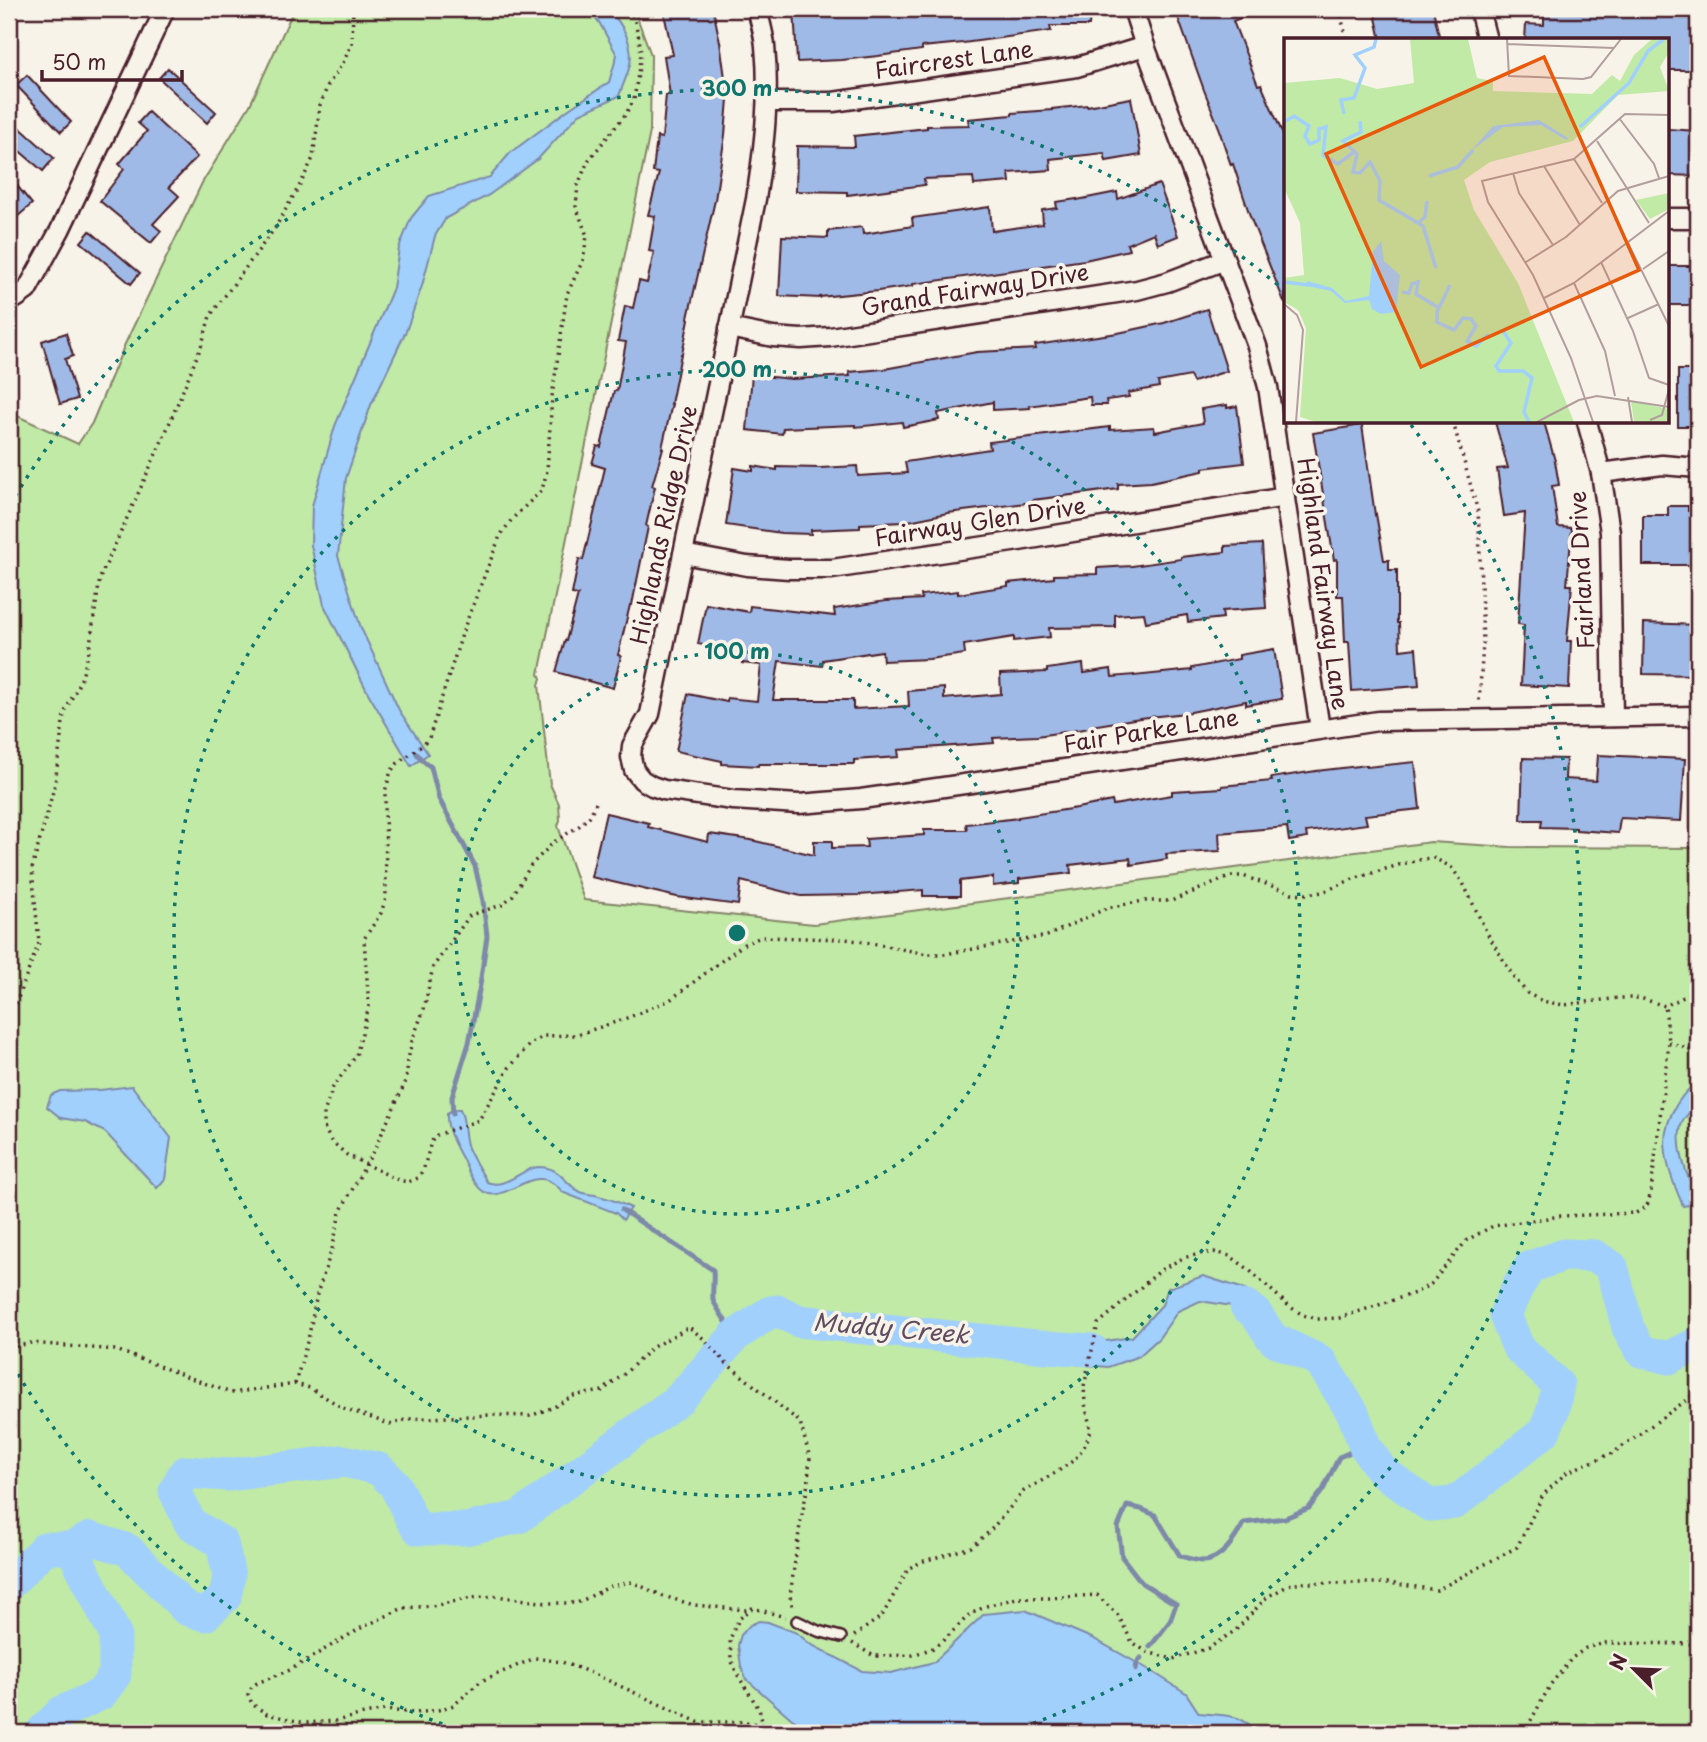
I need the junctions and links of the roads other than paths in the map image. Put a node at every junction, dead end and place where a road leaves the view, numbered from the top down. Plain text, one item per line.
1 (165, 9) edge
2 (757, 9) edge
3 (1133, 9) edge
4 (1479, 9) edge
5 (1487, 38) edge
6 (1145, 46) junction
7 (768, 102) junction
8 (1668, 218) edge
9 (1698, 218) edge
10 (1225, 260) junction
11 (9, 297) edge
12 (729, 328) junction
13 (1588, 424) edge
14 (1698, 468) edge
15 (1601, 473) junction
16 (1285, 498) junction
17 (683, 554) junction
18 (1698, 716) edge
19 (1613, 717) junction
20 (1320, 729) junction
21 (631, 757) joint
22 (797, 1621) road end
23 (841, 1637) road end

1 - 11 street
2 - 7 street, Highlands Ridge Drive
3 - 6 street, Highland Fairway Lane
4 - 5 street
6 - 7 street, Faircrest Lane
6 - 10 street, Highland Fairway Lane
7 - 12 street, Highlands Ridge Drive
8 - 9 street
10 - 12 street, Grand Fairway Drive
10 - 16 street, Highland Fairway Lane
12 - 17 street, Highlands Ridge Drive
13 - 15 street, Fairland Drive
14 - 15 street
15 - 19 street, Fairland Drive
16 - 17 street, Fairway Glen Drive
16 - 20 street, Highland Fairway Lane
17 - 21 street, Highlands Ridge Drive
18 - 19 street, Fair Parke Lane
19 - 20 street, Fair Parke Lane
20 - 21 street, Fair Parke Lane
22 - 23 lane

